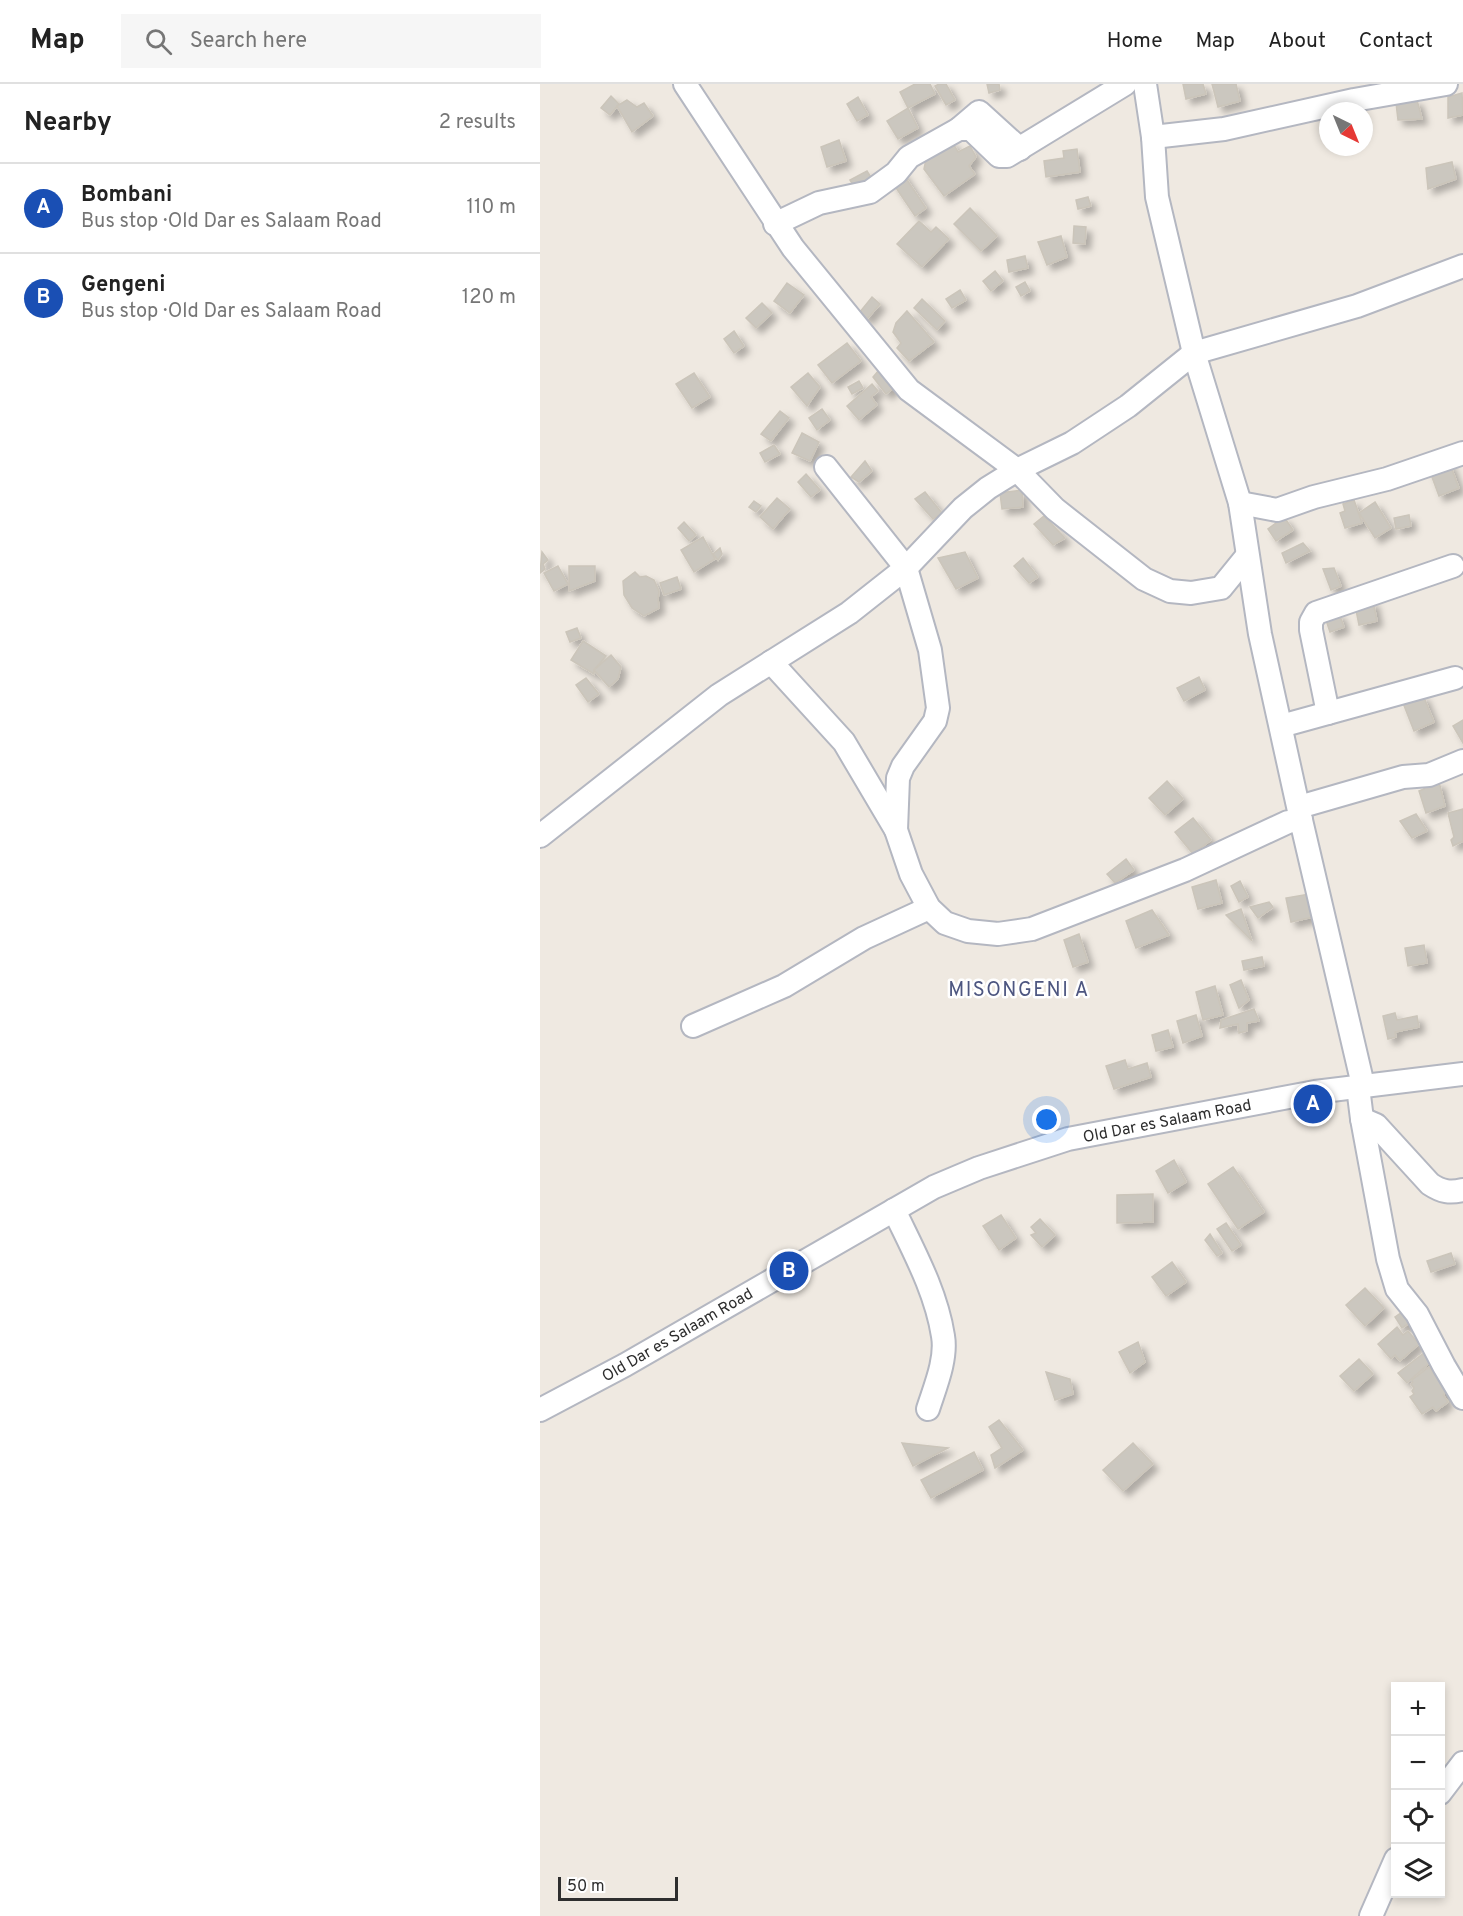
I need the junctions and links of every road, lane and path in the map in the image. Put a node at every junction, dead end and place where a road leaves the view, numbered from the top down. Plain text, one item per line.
1 (685, 84) edge
2 (1125, 84) edge
3 (1145, 84) edge
4 (1446, 84) edge
5 (1153, 137) junction
6 (775, 224) junction
7 (1463, 266) edge
8 (1194, 353) junction
9 (1463, 453) edge
10 (826, 467) dead end
11 (1017, 470) junction
12 (1240, 503) junction
13 (1247, 556) junction
14 (1453, 566) dead end
15 (906, 567) junction
16 (771, 662) junction
17 (1455, 678) dead end
18 (1328, 713) junction
19 (1281, 726) junction
20 (1463, 761) edge
21 (1300, 814) junction
22 (896, 830) junction
23 (540, 836) edge
24 (928, 908) junction
25 (693, 1026) dead end
26 (1463, 1074) edge
27 (1361, 1086) junction
28 (1362, 1119) junction
29 (1463, 1190) edge
30 (894, 1210) junction
31 (1463, 1398) edge
32 (928, 1409) dead end
33 (540, 1410) edge
34 (1463, 1764) edge
35 (1442, 1790) edge
36 (1391, 1868) edge
37 (1371, 1916) edge

1 - 6 street
2 - 6 street
3 - 5 street
4 - 5 street
5 - 8 street
6 - 11 street
7 - 8 street
8 - 11 street
8 - 12 street
9 - 12 street
10 - 15 street
11 - 13 street
11 - 15 street
12 - 13 street
13 - 19 street
14 - 18 street
15 - 16 street
15 - 22 street
16 - 22 street
16 - 23 street
17 - 18 street
18 - 19 street
19 - 21 street
20 - 21 street
21 - 24 street
21 - 27 street
22 - 24 street
24 - 25 street
26 - 27 street, Old Dar es Salaam Road
27 - 28 street
27 - 30 street, Old Dar es Salaam Road
28 - 29 street
28 - 31 street
30 - 32 street
30 - 33 street, Old Dar es Salaam Road
34 - 35 street
36 - 37 street

